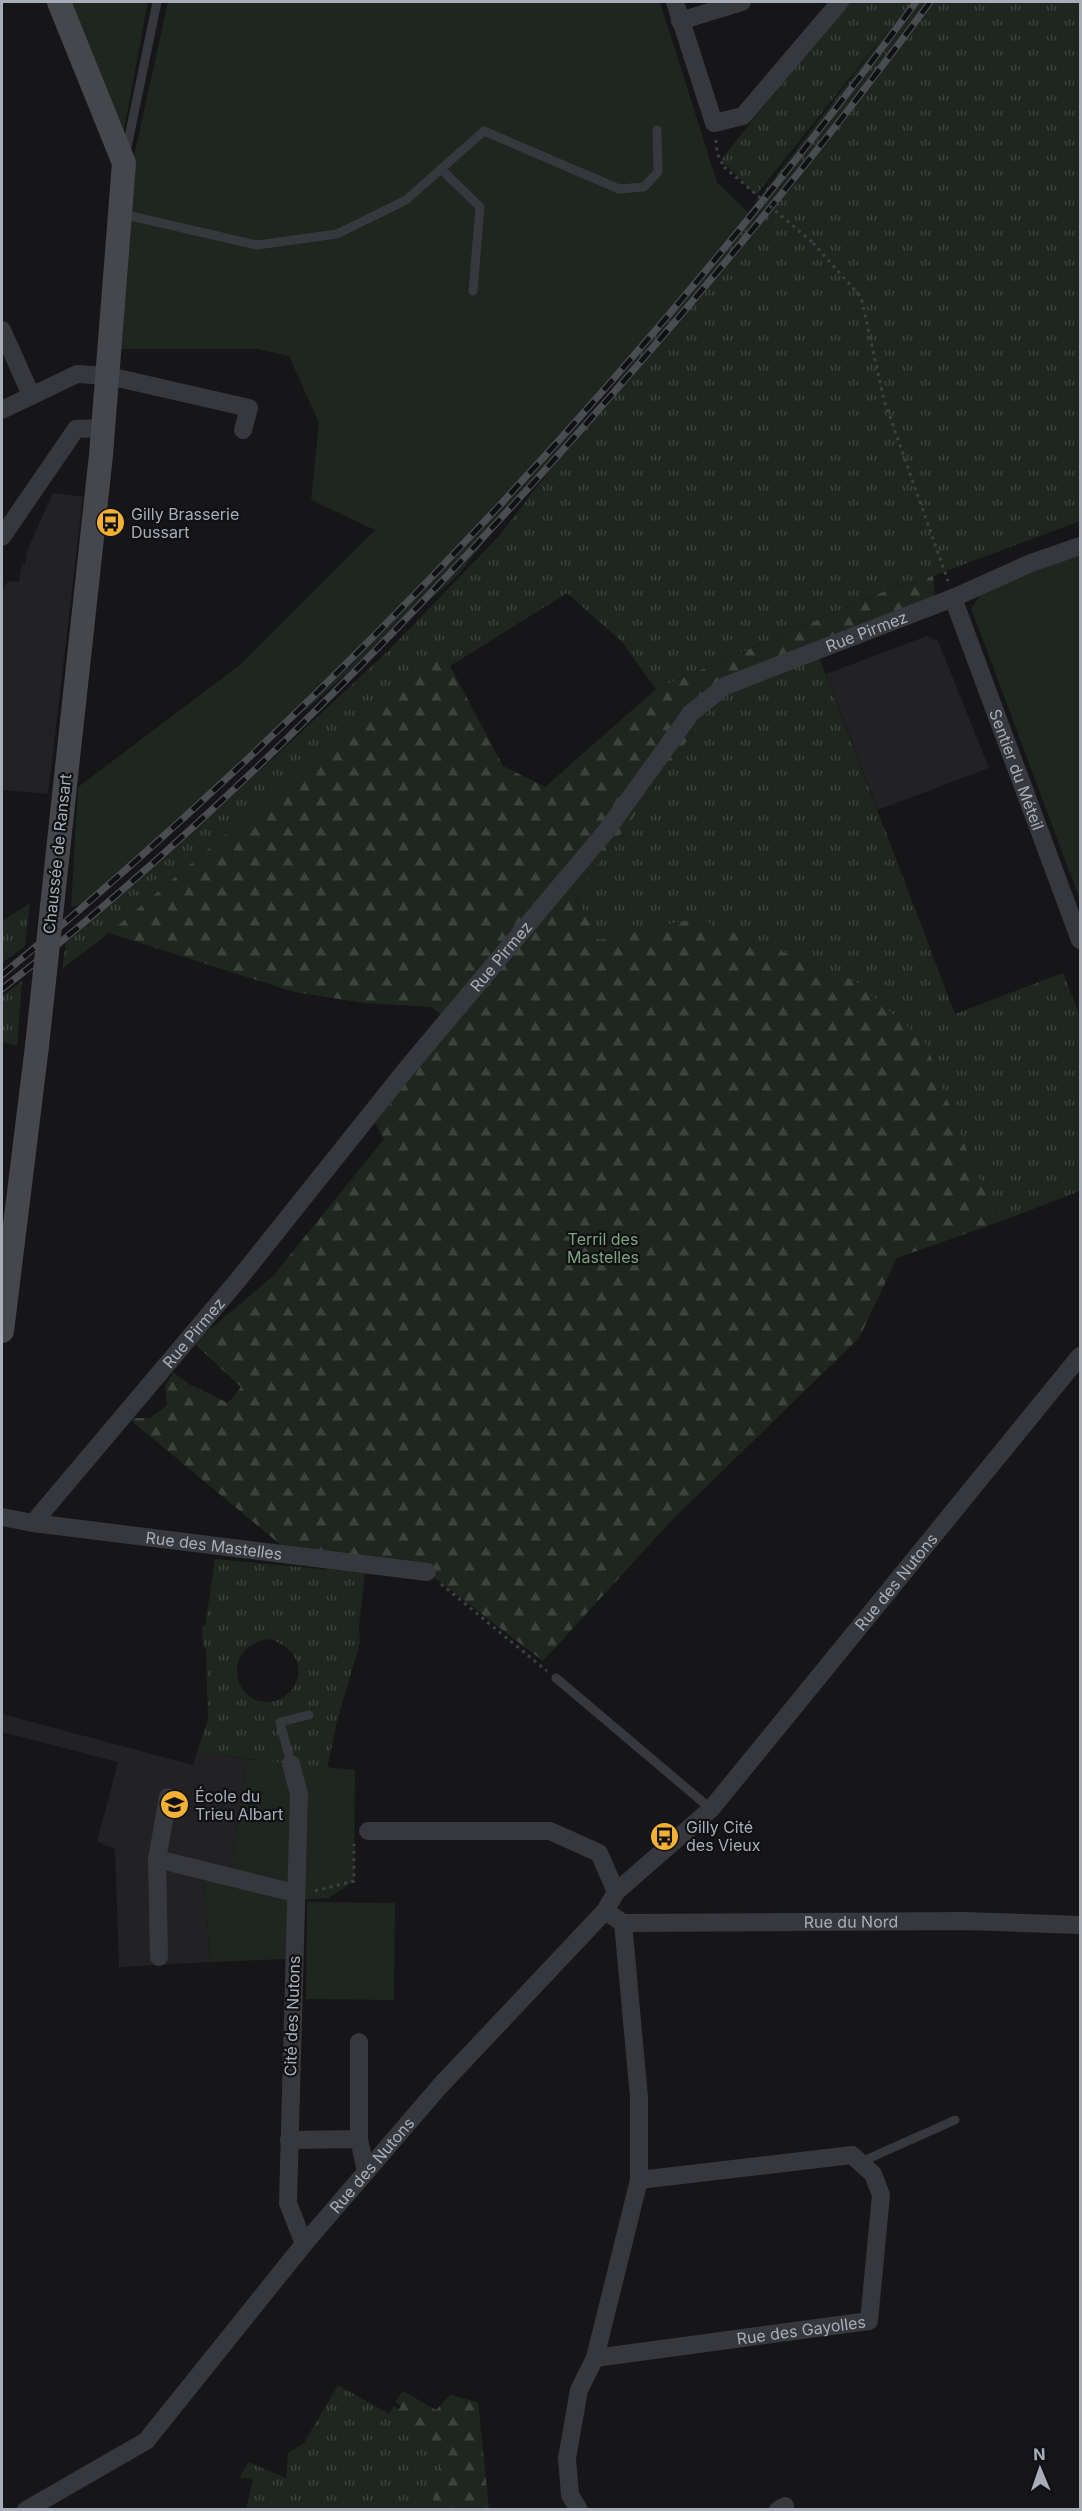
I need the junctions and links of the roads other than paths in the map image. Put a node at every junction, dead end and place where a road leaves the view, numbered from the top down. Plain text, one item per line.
1 (59, 2) edge
2 (157, 2) edge
3 (675, 2) edge
4 (742, 2) edge
5 (840, 2) edge
6 (680, 21) junction
7 (657, 130) dead end
8 (124, 163) junction
9 (441, 169) junction
10 (119, 213) junction
11 (473, 291) dead end
12 (2, 330) edge
13 (109, 376) junction
14 (30, 395) junction
15 (2, 410) edge
16 (104, 428) junction
17 (243, 430) dead end
18 (2, 537) edge
19 (1080, 546) edge
20 (953, 598) junction
21 (1080, 940) edge
22 (2, 1331) edge
23 (1080, 1356) edge
24 (2, 1517) edge
25 (33, 1523) junction
26 (427, 1572) road end
27 (556, 1678) road end
28 (309, 1715) dead end
29 (291, 1764) joint
30 (168, 1797) dead end
31 (711, 1809) junction
32 (368, 1832) road end
33 (157, 1859) junction
34 (616, 1892) junction
35 (295, 1893) junction
36 (605, 1911) junction
37 (623, 1923) junction
38 (1080, 1925) edge
39 (159, 1957) dead end
40 (359, 2042) dead end
41 (955, 2120) dead end
42 (359, 2139) junction
43 (289, 2140) junction
44 (861, 2162) junction
45 (366, 2172) junction
46 (639, 2180) junction
47 (304, 2244) junction
48 (595, 2358) junction
49 (26, 2510) edge
50 (579, 2510) edge

1 - 8 main road
2 - 8 lane
3 - 6 street
4 - 6 street
5 - 6 street
7 - 9 lane
8 - 10 main road, Chaussée de Ransart
9 - 10 lane
9 - 11 lane
10 - 13 main road, Chaussée de Ransart
12 - 14 street
13 - 14 street
13 - 16 main road, Chaussée de Ransart
13 - 17 street
14 - 15 street
16 - 18 street
16 - 22 main road, Chaussée de Ransart, bridge
19 - 20 street, Rue Pirmez
20 - 21 street, Sentier du Méteil
20 - 25 street, Rue Pirmez
23 - 31 street, Rue des Nutons
24 - 25 street, Rue des Mastelles
25 - 26 street, Rue des Mastelles
27 - 31 lane
28 - 29 lane
29 - 35 street, Cité des Nutons
30 - 33 street
31 - 34 street, Rue des Nutons
32 - 34 street
33 - 35 street
33 - 39 street
34 - 36 street, Rue des Nutons
35 - 43 street, Cité des Nutons
36 - 37 street
36 - 45 street, Rue des Nutons
37 - 38 street, Rue du Nord
37 - 46 street
40 - 42 street
41 - 44 lane
42 - 43 street
42 - 45 street
43 - 47 street, Cité des Nutons
44 - 46 street
44 - 48 street, Rue des Gayolles
45 - 47 street, Rue des Nutons
46 - 48 street
47 - 49 street, Rue des Nutons
48 - 50 street

